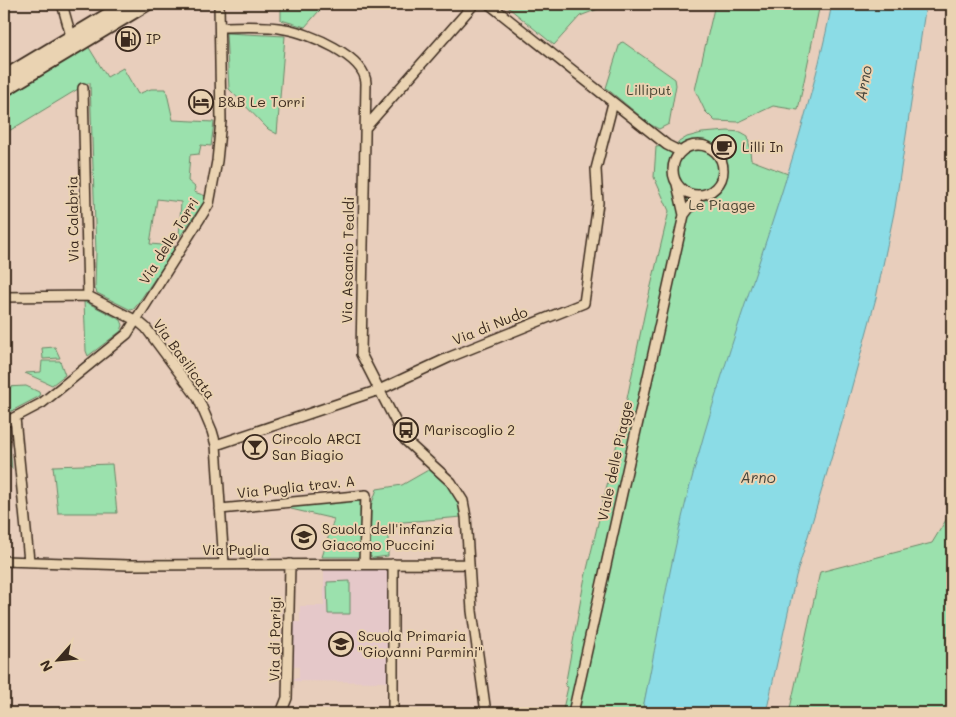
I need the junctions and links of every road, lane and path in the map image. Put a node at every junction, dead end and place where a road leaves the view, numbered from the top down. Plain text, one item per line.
1 (62, 4) edge
2 (126, 4) edge
3 (147, 4) edge
4 (219, 4) edge
5 (474, 4) edge
6 (489, 4) edge
7 (220, 27) junction
8 (71, 36) junction
9 (4, 77) edge
10 (83, 88) dead end
11 (4, 90) edge
12 (613, 103) junction
13 (366, 127) junction
14 (681, 152) junction
15 (677, 184) junction
16 (699, 195) junction
17 (684, 215) junction
18 (88, 296) junction
19 (4, 297) edge
20 (136, 320) junction
21 (379, 390) junction
22 (15, 418) junction
23 (4, 423) edge
24 (216, 445) junction
25 (220, 509) junction
26 (4, 561) edge
27 (29, 561) junction
28 (224, 564) junction
29 (290, 564) junction
30 (364, 564) junction
31 (393, 564) junction
32 (469, 564) junction
33 (281, 713) edge
34 (393, 713) edge
35 (486, 713) edge
36 (573, 713) edge

1 - 8 street
2 - 8 main road
3 - 11 main road
4 - 7 street, Via delle Torri
5 - 13 street
6 - 12 street
7 - 13 street, Via Ascanio Tealdi
7 - 20 street, Via delle Torri
8 - 9 main road
10 - 18 street, Via Calabria
12 - 14 street
12 - 21 street, Via di Nudo
13 - 21 street, Via Ascanio Tealdi
14 - 15 street
14 - 16 street
15 - 16 street
15 - 17 street, Viale delle Piagge
16 - 17 street, Viale delle Piagge
17 - 36 street, Viale delle Piagge
18 - 19 street
18 - 20 street
20 - 22 street, Via delle Torri
20 - 24 street, Via Basilicata
21 - 24 street, Via di Nudo
21 - 32 street, Via Ascanio Tealdi
22 - 23 street, Via delle Torri
22 - 27 street
24 - 25 street, Via Basilicata
25 - 28 street, Via Basilicata
25 - 30 street, Via Puglia trav. A
26 - 27 street, Via Puglia
27 - 28 street, Via Puglia
28 - 29 street, Via Puglia
29 - 30 street, Via Puglia
29 - 33 street, Via di Parigi
30 - 31 street, Via Puglia
31 - 32 street, Via Puglia
31 - 34 street
32 - 35 street, Via Ascanio Tealdi

